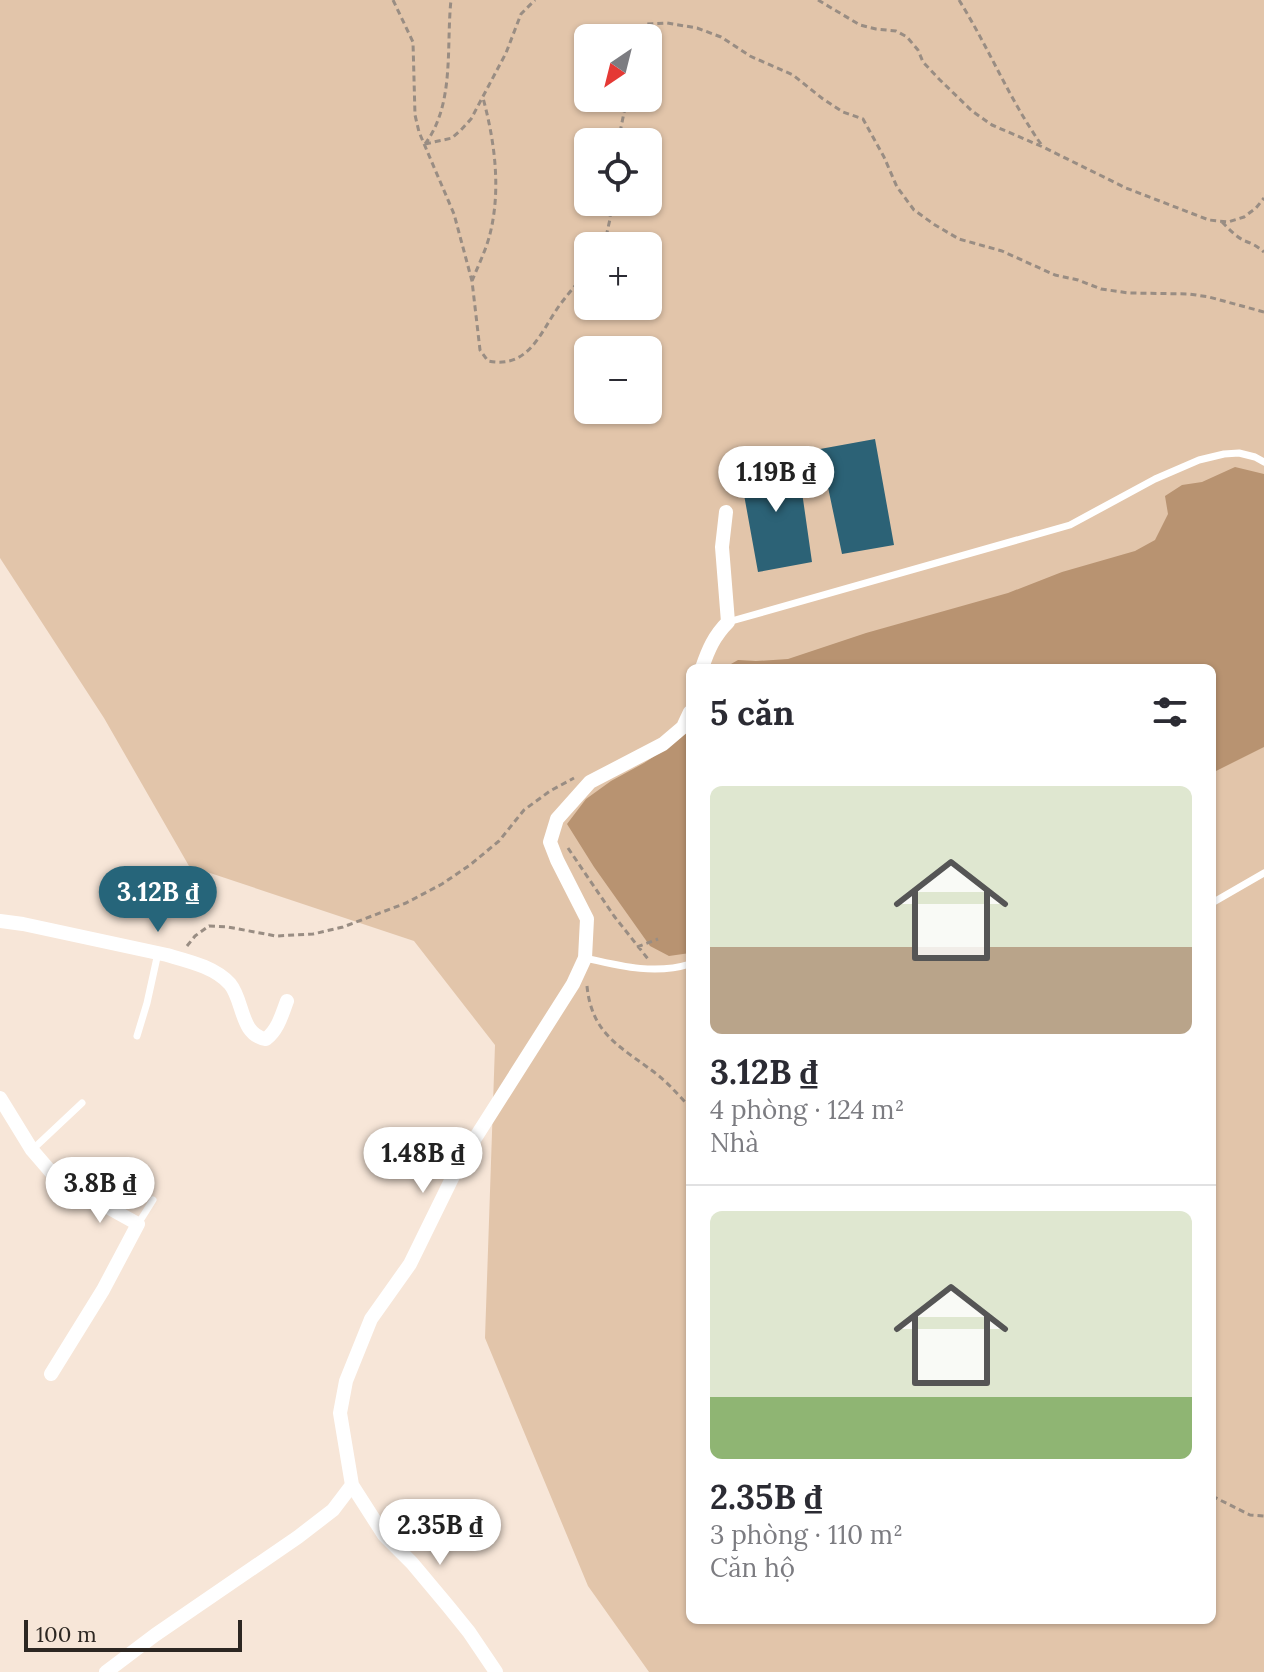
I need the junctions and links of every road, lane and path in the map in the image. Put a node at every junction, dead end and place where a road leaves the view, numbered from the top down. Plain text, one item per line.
1 (393, 0) edge
2 (451, 0) edge
3 (535, 0) edge
4 (818, 0) edge
5 (959, 0) edge
6 (646, 24) edge
7 (483, 98) junction
8 (425, 144) junction
9 (1043, 147) junction
10 (1264, 198) edge
11 (1221, 221) junction
12 (1264, 252) edge
13 (472, 281) junction
14 (574, 285) edge
15 (1264, 312) edge
16 (1264, 462) edge
17 (726, 512) dead end
18 (728, 622) junction
19 (703, 664) edge
20 (686, 721) edge
21 (575, 778) dead end
22 (568, 847) dead end
23 (1264, 873) edge
24 (1216, 901) edge
25 (0, 921) edge
26 (658, 939) dead end
27 (637, 947) junction
28 (158, 953) junction
29 (179, 958) junction
30 (585, 958) junction
31 (686, 965) edge
32 (660, 969) junction
33 (587, 986) dead end
34 (287, 1001) dead end
35 (137, 1036) dead end
36 (0, 1098) edge
37 (82, 1103) dead end
38 (686, 1103) edge
39 (32, 1150) junction
40 (153, 1200) dead end
41 (138, 1224) junction
42 (51, 1374) dead end
43 (352, 1485) junction
44 (1216, 1498) edge
45 (1264, 1516) edge
46 (106, 1672) edge
47 (496, 1672) edge

1 - 8 path
2 - 8 path
3 - 7 path
4 - 9 path
5 - 9 path
6 - 15 path
7 - 8 path
7 - 13 path
8 - 13 path
9 - 11 path
10 - 11 path
11 - 12 path
13 - 14 path
16 - 18 lane
17 - 18 street
18 - 19 street
20 - 30 street
21 - 29 path
22 - 27 path
23 - 24 lane
25 - 28 street
26 - 27 path
27 - 32 path
28 - 29 street
28 - 35 lane
29 - 34 street
30 - 32 lane
30 - 43 street
31 - 32 lane
33 - 38 path
36 - 39 street
37 - 39 lane
39 - 41 street
40 - 41 lane
41 - 42 street
43 - 46 street
43 - 47 street
44 - 45 path

